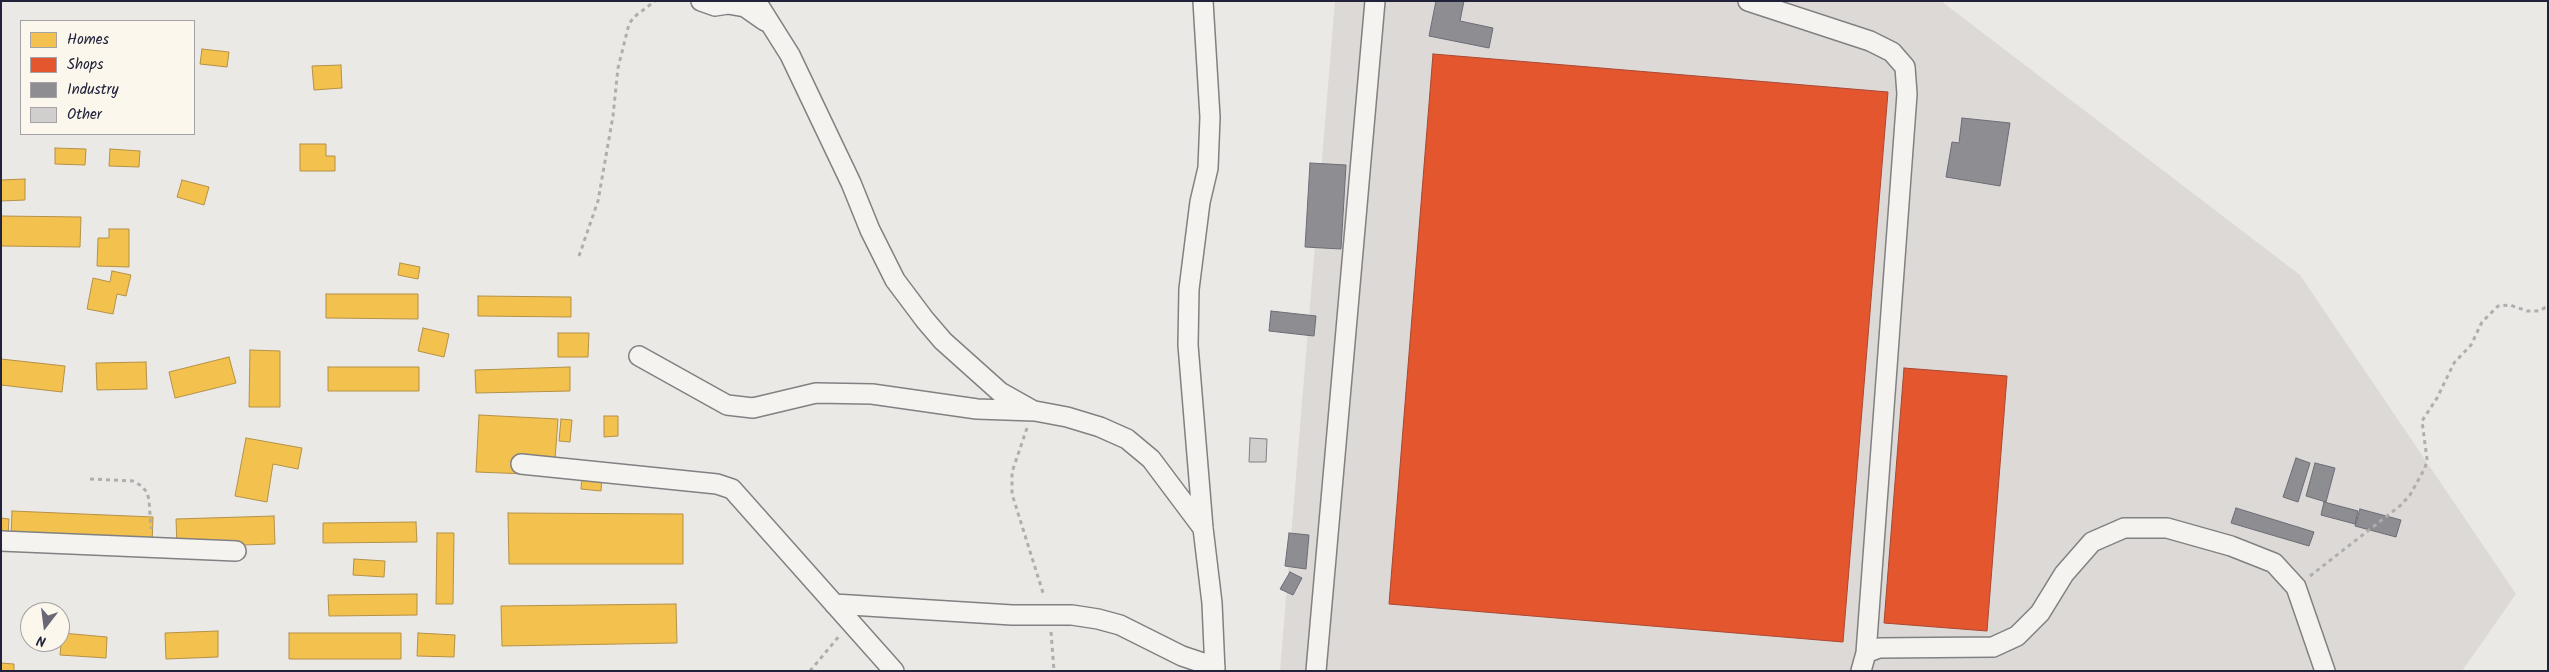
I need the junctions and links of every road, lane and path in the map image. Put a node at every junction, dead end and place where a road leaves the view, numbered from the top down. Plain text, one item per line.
1 (655, 1) edge
2 (701, 1) edge
3 (756, 1) edge
4 (1203, 1) edge
5 (1375, 1) edge
6 (1748, 1) edge
7 (776, 30) junction
8 (579, 256) dead end
9 (2548, 306) edge
10 (639, 356) dead end
11 (1035, 411) junction
12 (521, 464) dead end
13 (90, 479) dead end
14 (1203, 528) junction
15 (1, 541) edge
16 (152, 547) junction
17 (236, 551) dead end
18 (2296, 588) junction
19 (834, 604) junction
20 (1050, 615) junction
21 (851, 622) junction
22 (1863, 662) edge
23 (1215, 669) edge
24 (810, 671) edge
25 (894, 671) edge
26 (1054, 671) edge
27 (1316, 671) edge
28 (2325, 671) edge

1 - 8 path
2 - 7 street
3 - 7 street
4 - 14 street
5 - 27 street
6 - 22 street
7 - 11 street
9 - 18 path
10 - 11 street
11 - 14 street
11 - 20 path
12 - 19 street
13 - 16 path
14 - 23 street
15 - 16 street
16 - 17 street
18 - 22 street
18 - 28 street
19 - 20 street
19 - 21 street
20 - 23 street
20 - 26 path
21 - 24 path
21 - 25 street

